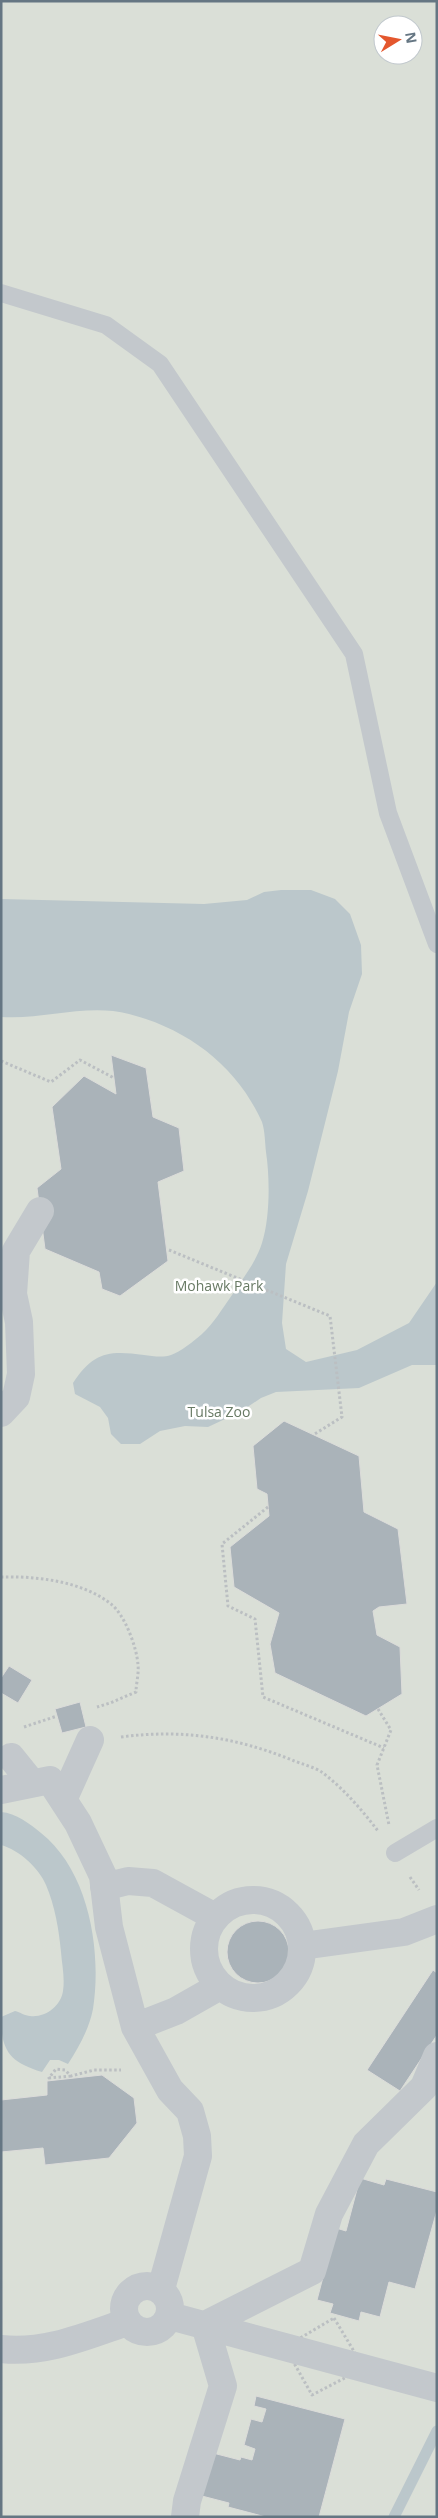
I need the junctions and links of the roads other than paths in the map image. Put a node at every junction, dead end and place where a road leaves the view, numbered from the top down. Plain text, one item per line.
1 (1, 293) edge
2 (437, 944) edge
3 (40, 1211) dead end
4 (1, 1413) edge
5 (90, 1740) road end
6 (11, 1757) dead end
7 (32, 1783) junction
8 (1, 1790) edge
9 (63, 1800) junction
10 (437, 1828) edge
11 (395, 1853) road end
12 (104, 1887) junction
13 (215, 1917) junction
14 (437, 1919) edge
15 (302, 1946) junction
16 (220, 1986) junction
17 (135, 2027) junction
18 (437, 2056) edge
19 (161, 2288) junction
20 (170, 2316) junction
21 (127, 2322) junction
22 (205, 2325) junction
23 (1, 2349) edge
24 (437, 2388) edge
25 (186, 2509) edge
26 (166, 2517) edge

1 - 2 lane
3 - 4 street
5 - 9 street
6 - 7 street
7 - 8 street
7 - 9 street
9 - 12 street
10 - 11 lane
12 - 13 street
12 - 17 street
13 - 15 street
13 - 16 street
14 - 15 street
15 - 16 street
16 - 17 street
17 - 19 street
18 - 22 street
19 - 20 street
19 - 21 street
20 - 21 street
20 - 22 street
21 - 23 street
22 - 24 street
22 - 25 street
25 - 26 street

